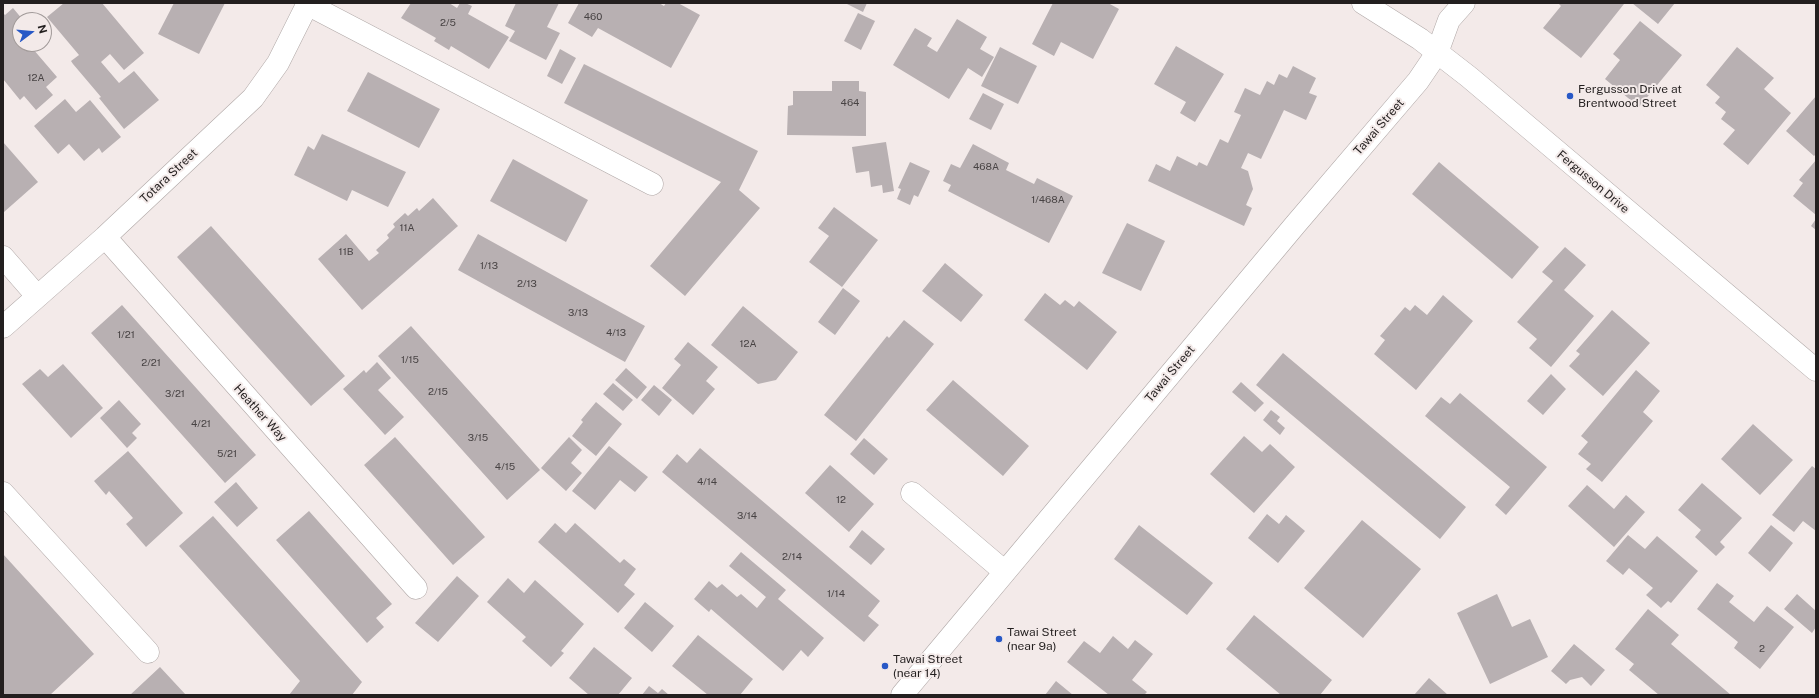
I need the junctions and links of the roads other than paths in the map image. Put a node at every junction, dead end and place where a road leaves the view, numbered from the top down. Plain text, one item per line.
1 (308, 3) edge
2 (1363, 3) edge
3 (1464, 3) edge
4 (1437, 53) junction
5 (652, 184) dead end
6 (105, 237) junction
7 (3, 257) edge
8 (37, 296) junction
9 (3, 327) edge
10 (1816, 370) edge
11 (3, 493) edge
12 (912, 494) dead end
13 (1005, 572) junction
14 (416, 588) dead end
15 (148, 652) dead end
16 (902, 695) edge

1 - 5 street
1 - 6 street, Totara Street
2 - 4 street, Fergusson Drive
3 - 4 street, Tawai Street
4 - 10 street, Fergusson Drive
4 - 13 street, Tawai Street
6 - 8 street, Totara Street
6 - 14 street, Heather Way
7 - 8 street
8 - 9 street, Totara Street
11 - 15 street
12 - 13 street
13 - 16 street, Tawai Street

